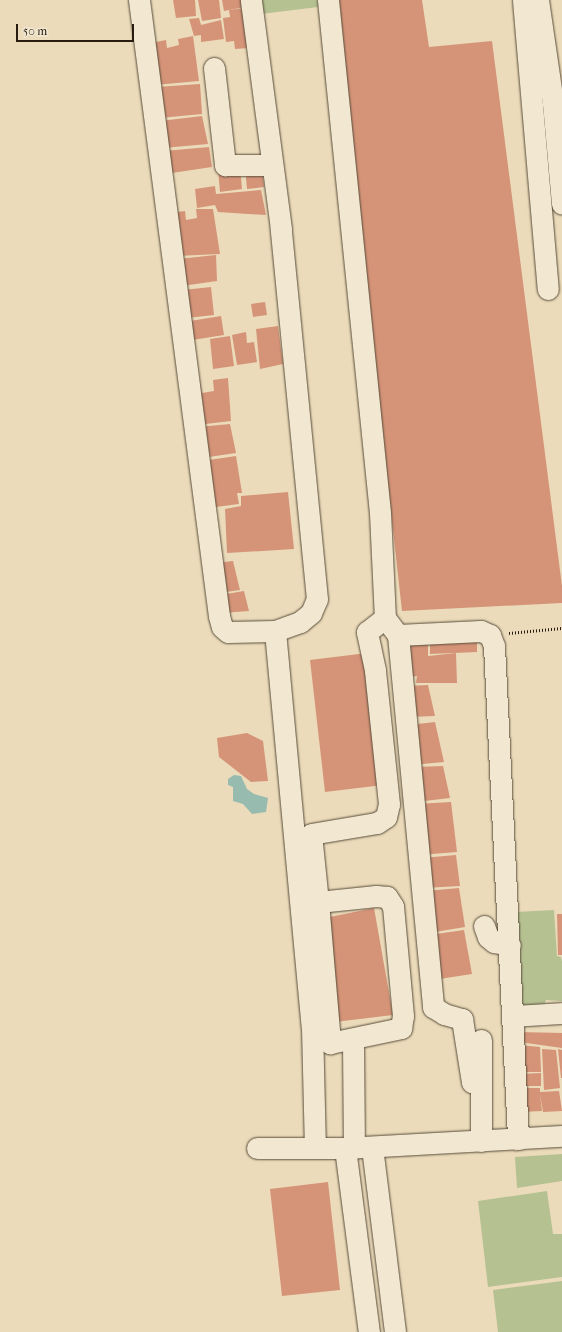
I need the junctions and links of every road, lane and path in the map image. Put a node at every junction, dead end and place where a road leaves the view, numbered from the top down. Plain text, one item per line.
1 (139, 0) edge
2 (251, 0) edge
3 (328, 0) edge
4 (523, 0) edge
5 (538, 0) edge
6 (214, 68) dead end
7 (272, 165) junction
8 (562, 204) edge
9 (548, 289) dead end
10 (385, 618) junction
11 (562, 628) edge
12 (275, 631) junction
13 (398, 635) junction
14 (490, 635) junction
15 (318, 902) junction
16 (484, 926) dead end
17 (510, 945) junction
18 (562, 1014) edge
19 (513, 1016) junction
20 (353, 1040) junction
21 (481, 1040) dead end
22 (481, 1085) junction
23 (562, 1136) edge
24 (518, 1139) junction
25 (481, 1141) junction
26 (257, 1148) dead end
27 (315, 1148) junction
28 (357, 1148) junction
29 (369, 1332) edge
30 (395, 1332) edge

1 - 12 street
2 - 7 street
3 - 10 street
4 - 9 street
5 - 8 street
6 - 7 street
7 - 12 street
10 - 13 street
10 - 15 street
11 - 14 path
12 - 27 street
13 - 14 street
13 - 22 street
14 - 17 street
15 - 20 street
15 - 20 street
16 - 17 street
17 - 19 street
18 - 19 street
19 - 24 street
20 - 28 street
21 - 22 street
22 - 25 street
23 - 24 street
24 - 25 street
25 - 28 street
26 - 27 street
27 - 28 street
28 - 29 street
28 - 30 street

